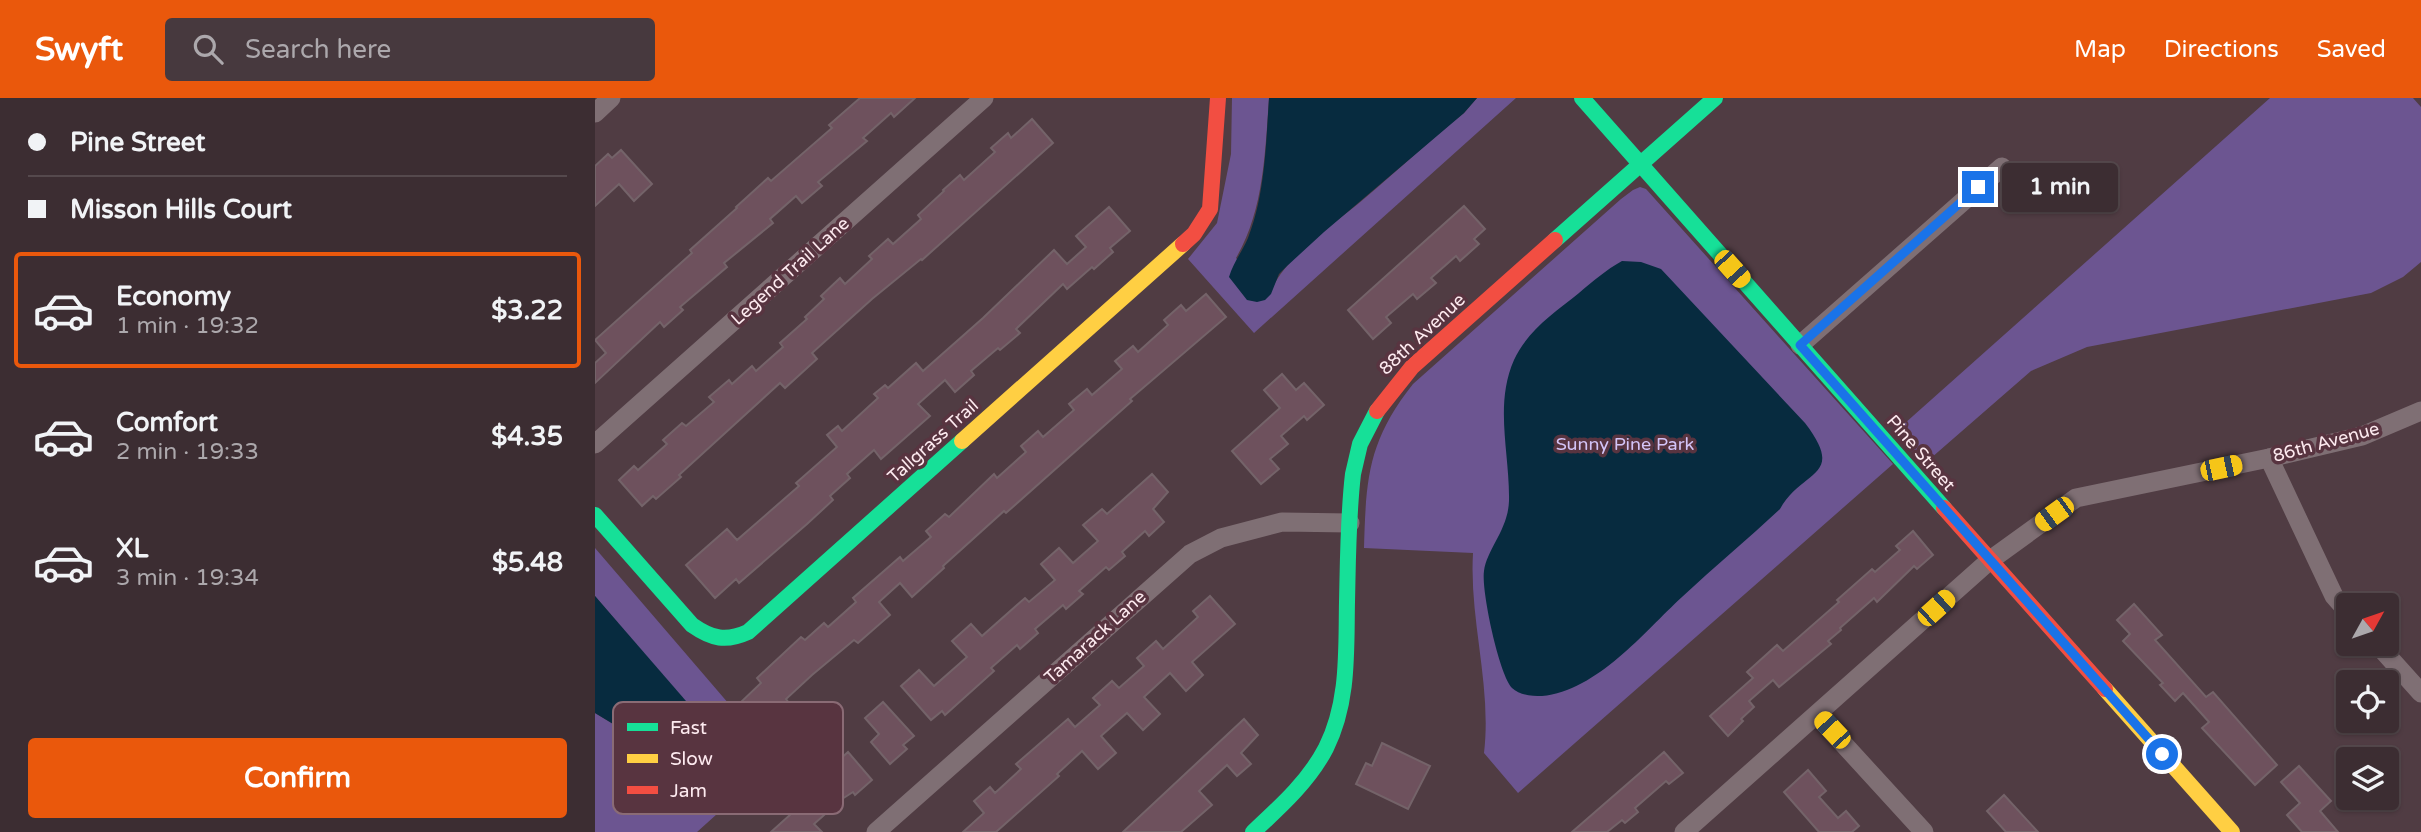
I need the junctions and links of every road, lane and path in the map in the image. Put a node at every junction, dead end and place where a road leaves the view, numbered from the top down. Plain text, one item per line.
1 (611, 98) edge
2 (984, 98) edge
3 (1218, 98) edge
4 (1582, 98) edge
5 (1715, 98) edge
6 (595, 113) edge
7 (1641, 164) junction
8 (2002, 167) dead end
9 (1800, 345) junction
10 (2421, 411) edge
11 (595, 444) edge
12 (2269, 458) junction
13 (595, 515) edge
14 (1350, 523) junction
15 (1989, 561) junction
16 (2336, 599) edge
17 (2388, 656) edge
18 (2421, 693) edge
19 (1818, 715) junction
20 (876, 832) edge
21 (1252, 832) edge
22 (1684, 832) edge
23 (1924, 832) edge
24 (2232, 832) edge

1 - 6 street
2 - 11 street, Legend Trail Lane
3 - 13 street, Tallgrass Trail
4 - 7 street, Pine Street
5 - 7 street, 88th Avenue
7 - 9 street, Pine Street
7 - 14 street, 88th Avenue
8 - 9 street
9 - 15 street, Pine Street
10 - 12 street, 86th Avenue
12 - 15 street, 86th Avenue
12 - 16 street
14 - 20 street, Tamarack Lane
14 - 21 street, 88th Avenue
15 - 19 street, 86th Avenue
15 - 24 street, Pine Street
17 - 18 street
19 - 22 street, 86th Avenue
19 - 23 street

